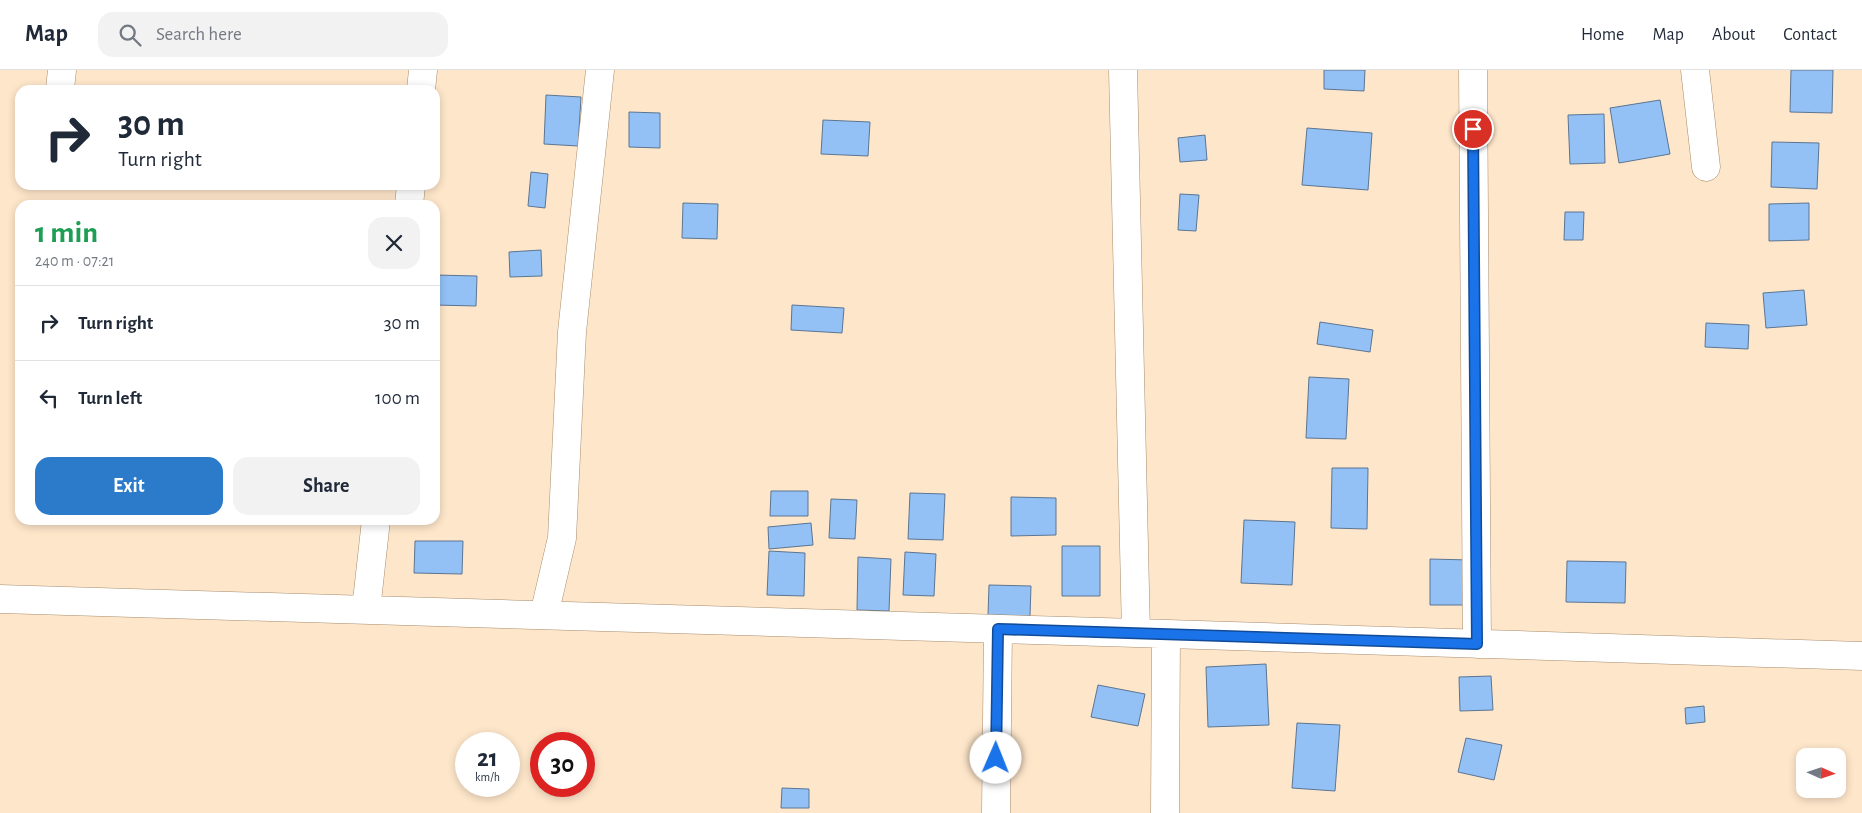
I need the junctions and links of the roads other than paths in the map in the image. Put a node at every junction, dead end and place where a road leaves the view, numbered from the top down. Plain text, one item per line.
1 (423, 70) edge
2 (600, 70) edge
3 (1123, 70) edge
4 (1473, 70) edge
5 (1695, 70) edge
6 (422, 85) edge
7 (1706, 167) dead end
8 (375, 525) edge
9 (0, 599) edge
10 (366, 610) junction
11 (544, 615) junction
12 (998, 629) junction
13 (1136, 633) junction
14 (1166, 634) junction
15 (1477, 644) junction
16 (1862, 656) edge
17 (996, 813) edge
18 (1165, 813) edge

1 - 6 street
2 - 11 street
3 - 13 street
4 - 15 street
5 - 7 street
8 - 10 street
9 - 10 street
10 - 11 street
11 - 12 street
12 - 13 street
12 - 17 street
13 - 14 street
14 - 15 street
14 - 18 street
15 - 16 street

